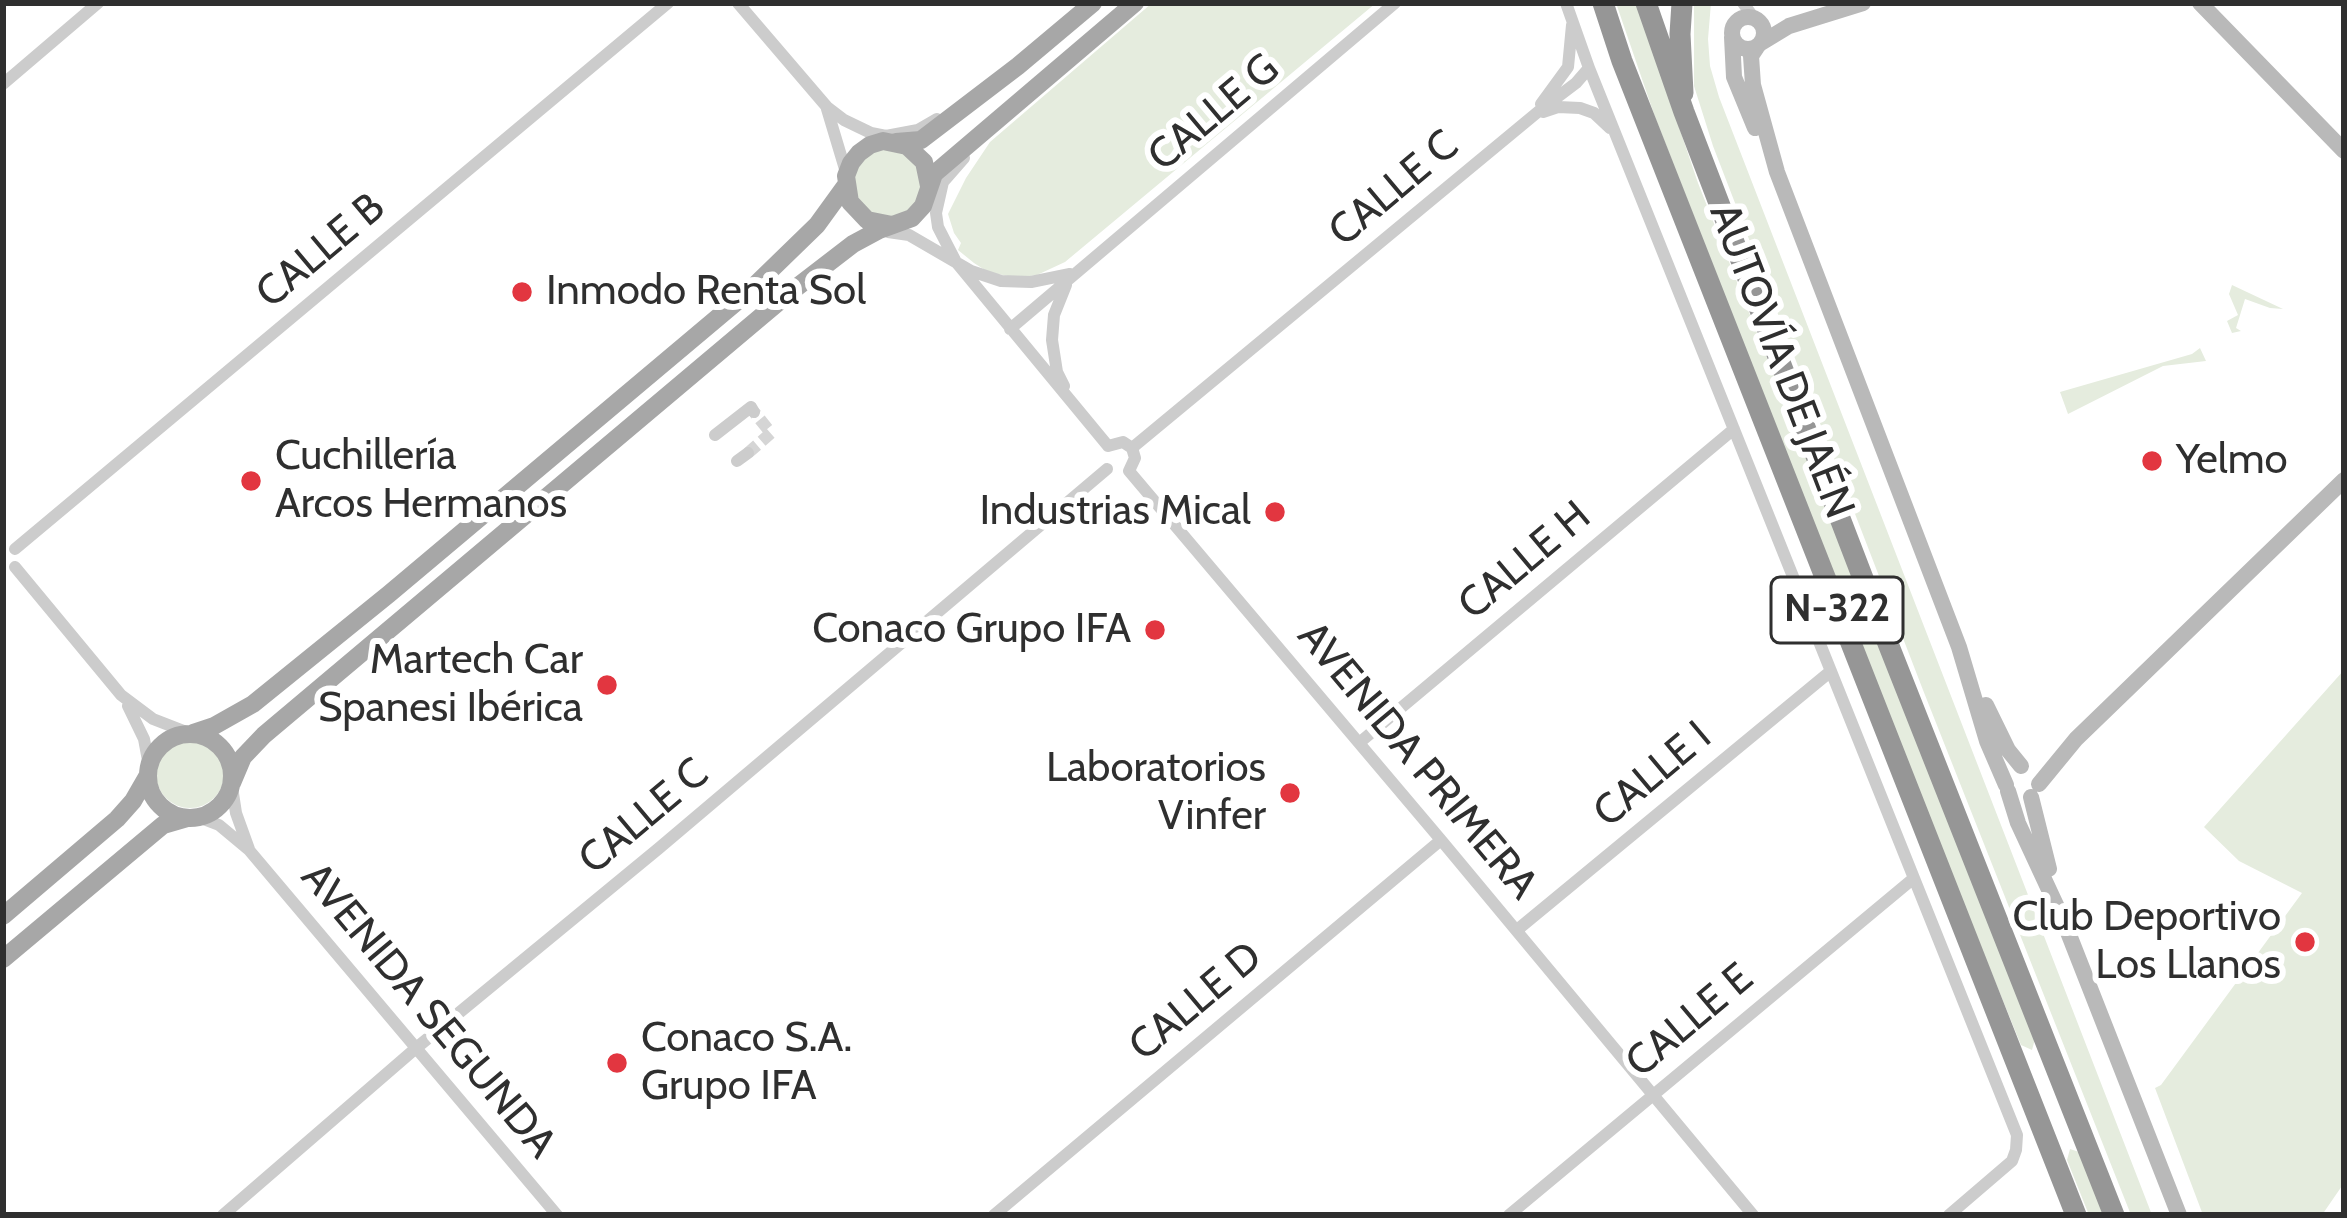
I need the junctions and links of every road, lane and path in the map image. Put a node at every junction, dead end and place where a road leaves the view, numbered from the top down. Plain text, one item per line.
1 (98, 3) edge
2 (668, 3) edge
3 (738, 3) edge
4 (1094, 3) edge
5 (1135, 3) edge
6 (1395, 3) edge
7 (1566, 3) edge
8 (1602, 3) edge
9 (1646, 3) edge
10 (1682, 3) edge
11 (1863, 3) edge
12 (2200, 3) edge
13 (1752, 14) edge
14 (1572, 18) junction
15 (1789, 26) junction
16 (1732, 37) junction
17 (1759, 45) junction
18 (1589, 68) junction
19 (1563, 75) junction
20 (3, 84) edge
21 (827, 107) junction
22 (1684, 112) junction
23 (1531, 118) junction
24 (1616, 134) junction
25 (883, 139) junction
26 (2344, 152) edge
27 (1777, 172) junction
28 (846, 181) junction
29 (931, 200) junction
30 (899, 228) junction
31 (956, 262) junction
32 (1073, 275) junction
33 (1010, 328) junction
34 (1076, 408) junction
35 (754, 412) dead end
36 (1734, 429) junction
37 (715, 435) dead end
38 (1108, 446) junction
39 (1132, 448) junction
40 (1107, 469) junction
41 (1129, 472) junction
42 (2344, 480) edge
43 (9, 546) edge
44 (9, 569) edge
45 (1963, 660) junction
46 (1831, 670) junction
47 (121, 695) junction
48 (191, 733) junction
49 (2076, 739) junction
50 (1359, 743) junction
51 (2024, 767) junction
52 (149, 771) junction
53 (232, 785) junction
54 (2007, 788) junction
55 (2035, 790) junction
56 (192, 818) junction
57 (1441, 840) junction
58 (249, 850) junction
59 (1914, 878) junction
60 (3, 916) edge
61 (2064, 922) junction
62 (1516, 930) junction
63 (3, 959) edge
64 (415, 1048) junction
65 (1651, 1096) junction
66 (223, 1215) edge
67 (557, 1215) edge
68 (994, 1215) edge
69 (1509, 1215) edge
70 (1753, 1215) edge
71 (1949, 1215) edge
72 (2076, 1215) edge
73 (2114, 1215) edge
74 (2179, 1215) edge

1 - 20 street
2 - 43 street, CALLE B
3 - 21 street
4 - 25 main road
5 - 29 main road
6 - 32 street, CALLE G
7 - 14 street
8 - 72 highway, AUTOVÍA DE JAÉN / N-322
9 - 22 highway, AUTOVÍA DE JAÉN / N-322
10 - 22 highway
11 - 15 street
12 - 26 street
13 - 15 street
13 - 16 street
13 - 17 street
14 - 18 street
14 - 19 street, CALLE C
15 - 17 street
16 - 17 street
16 - 27 street
17 - 27 street
18 - 19 street
18 - 23 street, CALLE C
18 - 24 street
19 - 23 street, CALLE C
21 - 25 street
21 - 28 street
22 - 73 highway, AUTOVÍA DE JAÉN / N-322
23 - 24 street
23 - 39 street, CALLE C
24 - 36 street
25 - 28 main road
25 - 29 main road
27 - 45 street
28 - 30 main road
28 - 48 main road
29 - 30 main road
29 - 31 street
30 - 31 street
30 - 53 main road
31 - 32 street, CALLE G
31 - 33 street
32 - 33 street, CALLE G
32 - 34 street
33 - 34 street
34 - 38 street
35 - 37 street
36 - 46 street
36 - 50 street, CALLE H
38 - 39 street
38 - 40 street
39 - 41 street
40 - 41 street
40 - 64 street, CALLE C
41 - 50 street, AVENIDA PRIMERA
42 - 49 street
43 - 44 street
44 - 47 street
45 - 51 street
45 - 54 street
46 - 59 street
46 - 62 street, CALLE I
47 - 48 street
47 - 52 street
48 - 52 main road
48 - 53 main road
49 - 51 street
49 - 55 street
50 - 57 street, AVENIDA PRIMERA
51 - 54 street
51 - 55 street
52 - 56 main road
52 - 60 main road
53 - 56 main road
53 - 58 street, AVENIDA SEGUNDA
54 - 55 street
54 - 61 street
55 - 61 street
56 - 58 street, AVENIDA SEGUNDA
56 - 63 main road
57 - 62 street, AVENIDA PRIMERA
57 - 68 street, CALLE D
58 - 64 street, AVENIDA SEGUNDA
59 - 65 street, CALLE E
59 - 71 street
61 - 74 street
62 - 65 street, AVENIDA PRIMERA
64 - 66 street, CALLE C
64 - 67 street, AVENIDA SEGUNDA
65 - 69 street, CALLE E
65 - 70 street, AVENIDA PRIMERA

